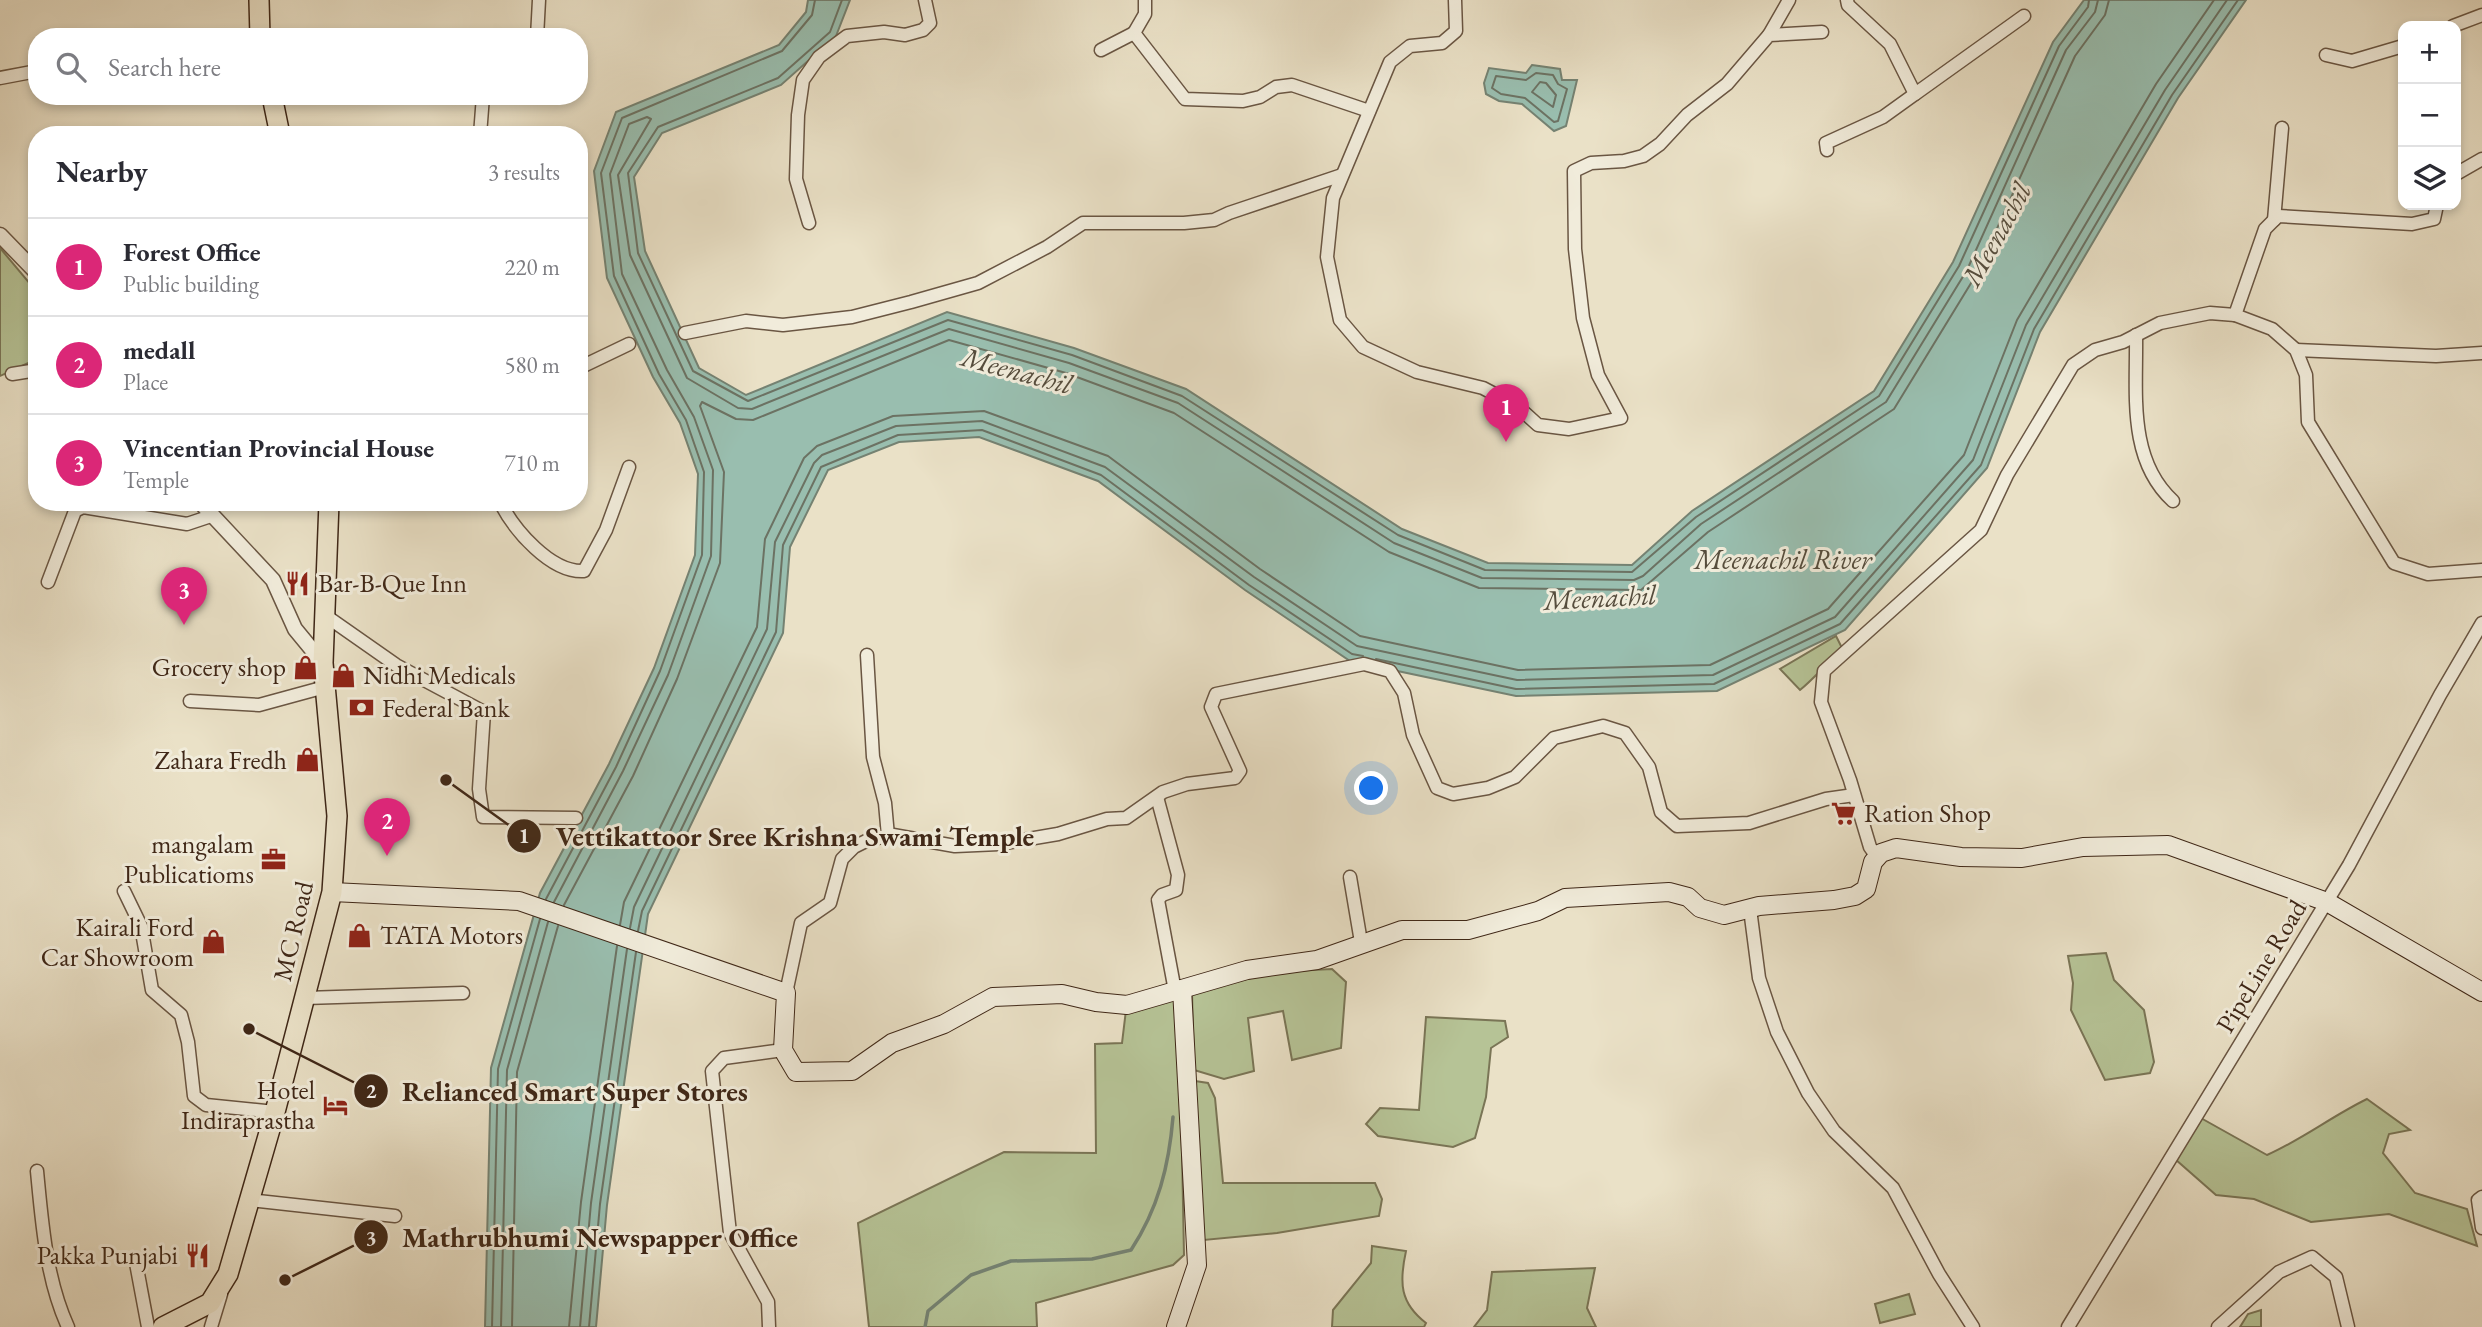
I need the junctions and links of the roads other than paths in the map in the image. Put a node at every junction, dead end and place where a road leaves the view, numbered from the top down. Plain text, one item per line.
1 (259, 0) edge
2 (539, 0) edge
3 (925, 0) edge
4 (1145, 0) edge
5 (1455, 0) edge
6 (1789, 0) edge
7 (1847, 0) edge
8 (2482, 15) edge
9 (2024, 16) dead end
10 (2461, 23) edge
11 (260, 28) edge
12 (537, 28) edge
13 (1822, 32) dead end
14 (1134, 33) junction
15 (1769, 35) junction
16 (2398, 47) edge
17 (1101, 50) dead end
18 (2326, 55) dead end
19 (28, 73) edge
20 (0, 78) edge
21 (1915, 94) junction
22 (274, 105) edge
23 (482, 105) edge
24 (1369, 111) junction
25 (278, 126) edge
26 (481, 126) edge
27 (2282, 128) dead end
28 (1827, 150) dead end
29 (2482, 159) edge
30 (2461, 171) edge
31 (1342, 175) junction
32 (2436, 210) edge
33 (2274, 220) junction
34 (809, 223) dead end
35 (0, 235) edge
36 (28, 264) edge
37 (2235, 316) junction
38 (685, 333) dead end
39 (2136, 335) junction
40 (629, 344) dead end
41 (2296, 350) junction
42 (2482, 353) edge
43 (588, 364) edge
44 (28, 371) edge
45 (12, 374) dead end
46 (629, 467) dead end
47 (2173, 500) dead end
48 (75, 511) edge
49 (107, 511) edge
50 (207, 511) edge
51 (329, 511) edge
52 (504, 511) edge
53 (211, 516) junction
54 (2482, 570) edge
55 (48, 582) dead end
56 (326, 616) junction
57 (2482, 623) edge
58 (867, 655) dead end
59 (323, 663) junction
60 (325, 687) junction
61 (190, 701) dead end
62 (1854, 795) junction
63 (1157, 797) junction
64 (576, 818) dead end
65 (888, 836) junction
66 (1877, 857) junction
67 (1350, 877) dead end
68 (124, 891) dead end
69 (332, 891) junction
70 (2327, 902) junction
71 (1750, 909) junction
72 (1361, 942) junction
73 (1179, 990) junction
74 (2482, 992) edge
75 (463, 993) dead end
76 (786, 993) junction
77 (305, 998) junction
78 (783, 1050) junction
79 (275, 1112) junction
80 (37, 1171) dead end
81 (2482, 1197) edge
82 (250, 1200) junction
83 (395, 1216) dead end
84 (2482, 1228) edge
85 (136, 1263) dead end
86 (228, 1274) junction
87 (68, 1327) edge
88 (148, 1327) edge
89 (163, 1327) edge
90 (211, 1327) edge
91 (769, 1327) edge
92 (1175, 1327) edge
93 (1973, 1327) edge
94 (2068, 1327) edge
95 (2218, 1327) edge
96 (2348, 1327) edge

1 - 11 main road
2 - 12 street
3 - 34 street
4 - 14 street
5 - 24 street
6 - 15 street
7 - 21 street
8 - 10 street
9 - 21 street
13 - 15 street
14 - 17 street
14 - 24 street
15 - 31 street
16 - 18 street
19 - 20 street
21 - 28 street
22 - 25 main road
23 - 26 street
24 - 31 street
27 - 33 street
29 - 30 street
31 - 38 street
32 - 33 street
33 - 37 street
35 - 36 street
37 - 39 street
37 - 41 street
39 - 47 street
39 - 62 street
40 - 43 street
41 - 42 street
41 - 54 street
44 - 45 street
46 - 52 street
48 - 55 street
49 - 53 street
50 - 53 street
51 - 56 main road, MC Road
53 - 59 street
56 - 59 main road, MC Road
56 - 64 street
57 - 70 street, PipeLine Road
58 - 65 street
59 - 60 main road, MC Road
60 - 61 street
60 - 69 main road, MC Road
62 - 63 street
62 - 66 street
63 - 65 street
63 - 73 street
65 - 76 street
66 - 70 main road
66 - 71 main road
67 - 72 street
68 - 79 street
69 - 76 main road
69 - 77 main road, MC Road
70 - 74 main road
70 - 94 street, PipeLine Road
71 - 72 main road
71 - 93 street
72 - 73 main road
73 - 78 main road
73 - 92 main road
75 - 77 street
76 - 78 main road
77 - 79 main road, MC Road
78 - 91 street
79 - 82 main road, MC Road
80 - 87 street
81 - 84 street
82 - 83 street
82 - 86 main road, MC Road
85 - 88 street
86 - 89 main road, MC Road
86 - 90 street
95 - 96 street

